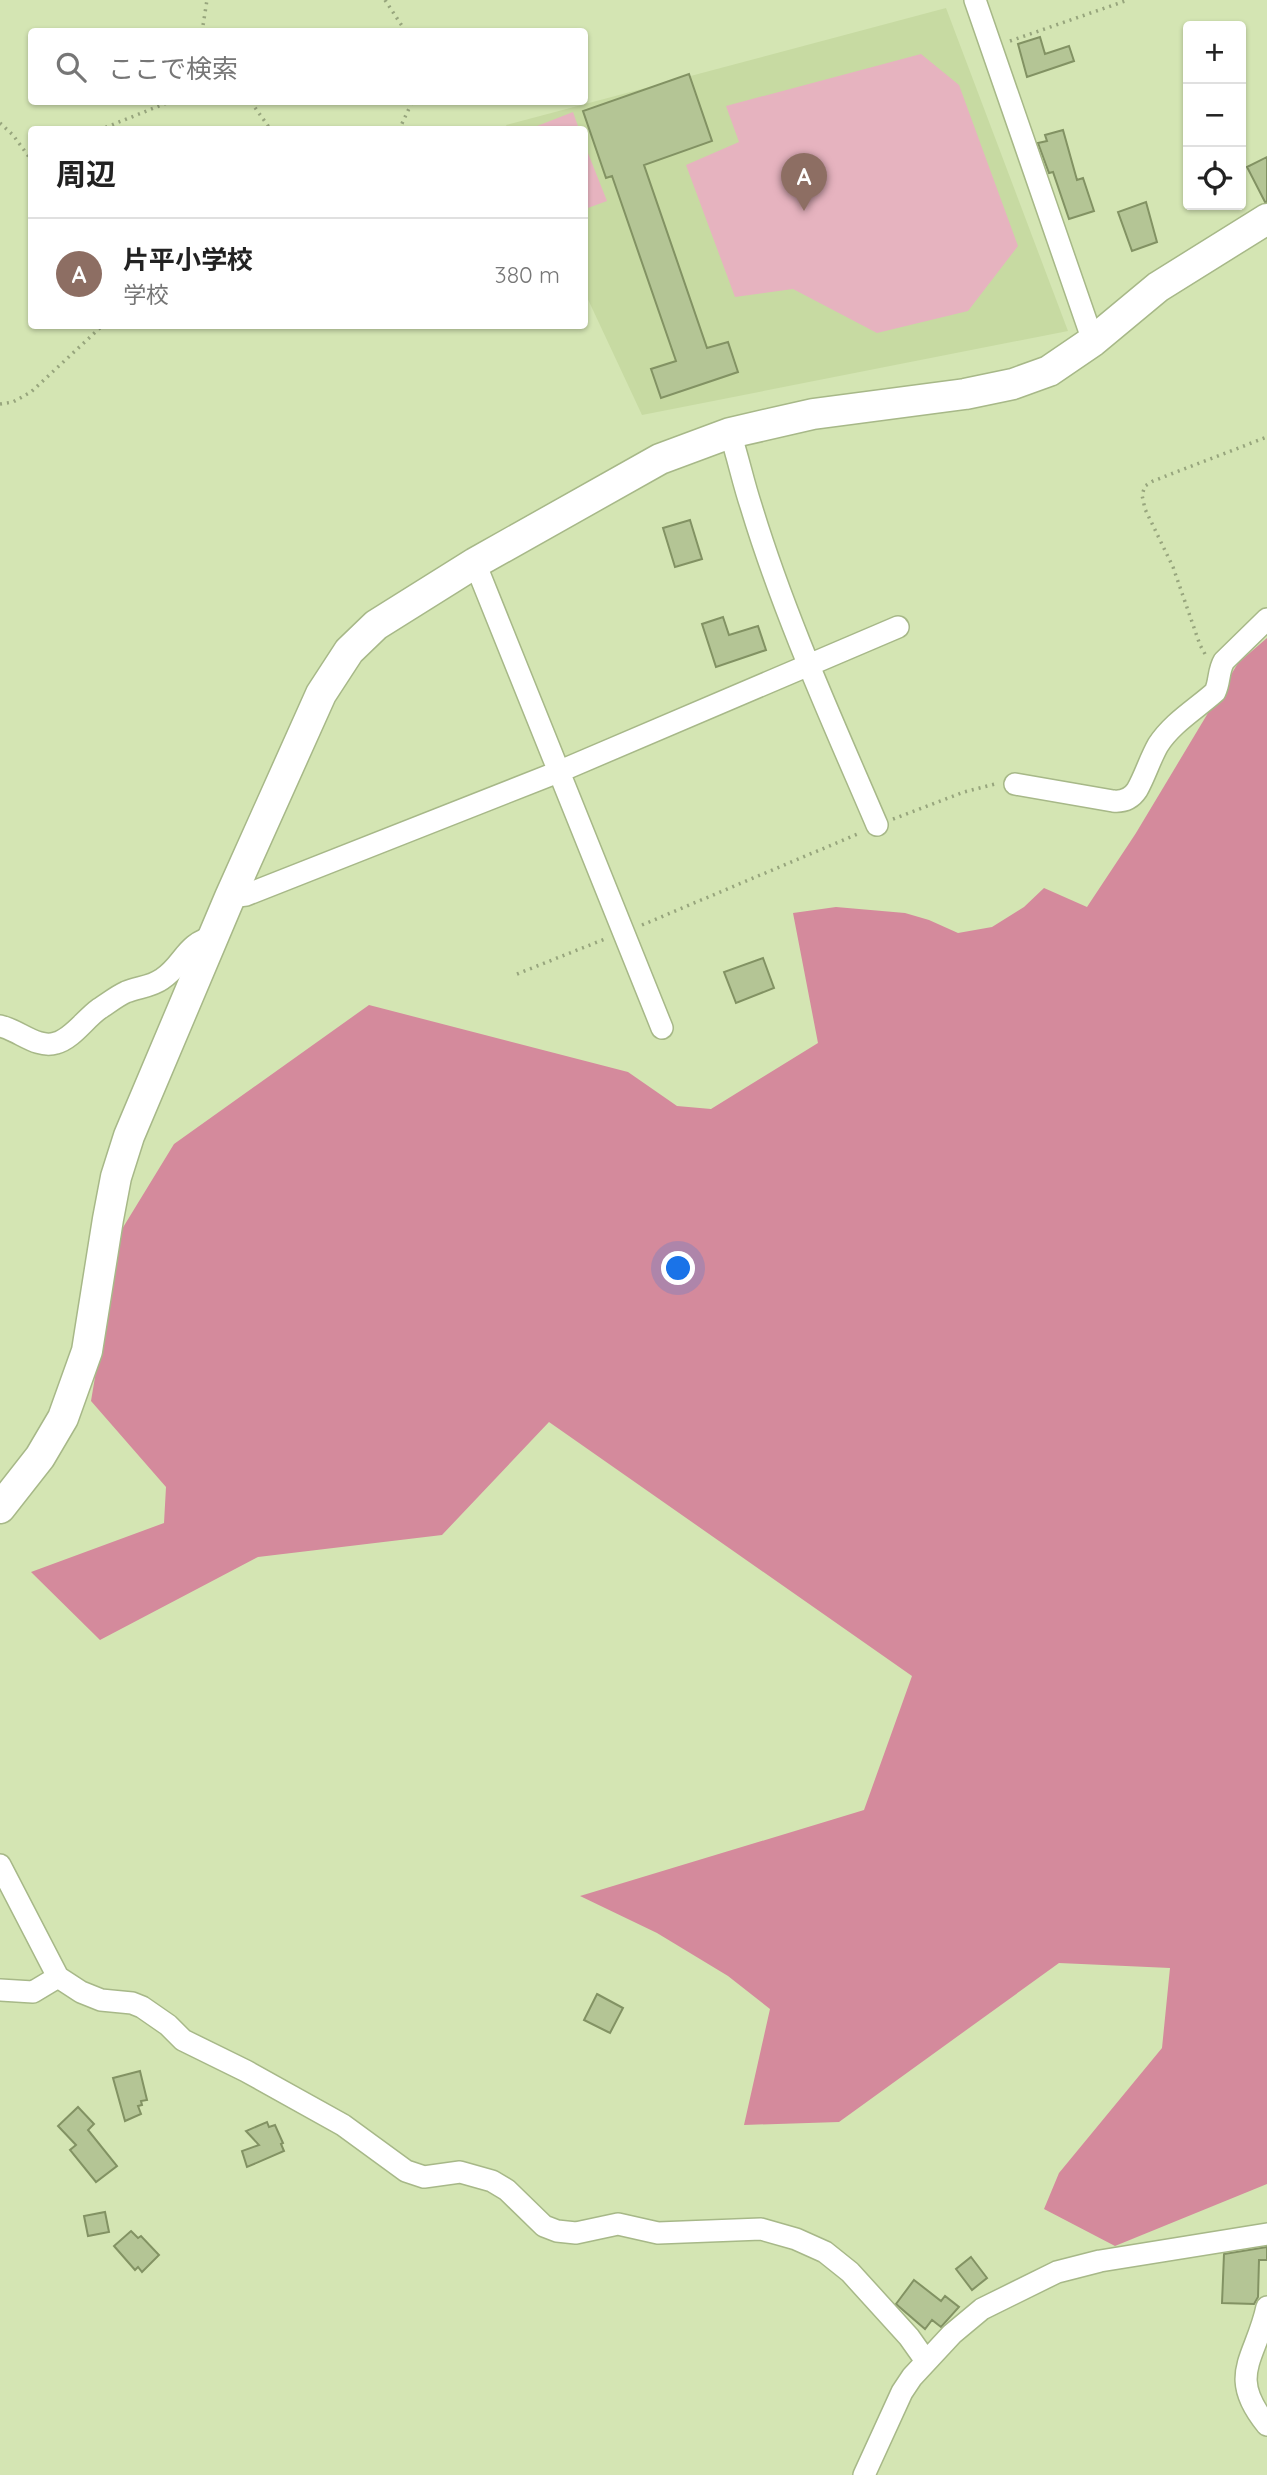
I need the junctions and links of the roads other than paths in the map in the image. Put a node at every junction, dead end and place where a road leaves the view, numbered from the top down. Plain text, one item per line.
1 (975, 0) edge
2 (1267, 219) edge
3 (1093, 341) junction
4 (730, 433) junction
5 (475, 563) junction
6 (1267, 619) edge
7 (898, 627) dead end
8 (809, 665) junction
9 (558, 772) junction
10 (1015, 784) road end
11 (877, 825) road end
12 (230, 897) junction
13 (216, 936) junction
14 (0, 1026) edge
15 (662, 1028) dead end
16 (0, 1508) edge
17 (0, 1865) edge
18 (58, 1977) junction
19 (0, 1990) edge
20 (1267, 2234) edge
21 (1267, 2307) edge
22 (926, 2361) junction
23 (1267, 2425) edge
24 (864, 2475) edge

1 - 3 street
2 - 3 street
3 - 4 street
4 - 5 street
4 - 8 street
5 - 9 street
5 - 12 street
6 - 10 street
7 - 8 street
8 - 9 street
8 - 11 street
9 - 12 street
9 - 15 street
12 - 13 street
13 - 14 street
13 - 16 street
17 - 18 street
18 - 19 street
18 - 22 street
20 - 22 street
21 - 23 street
22 - 24 street

